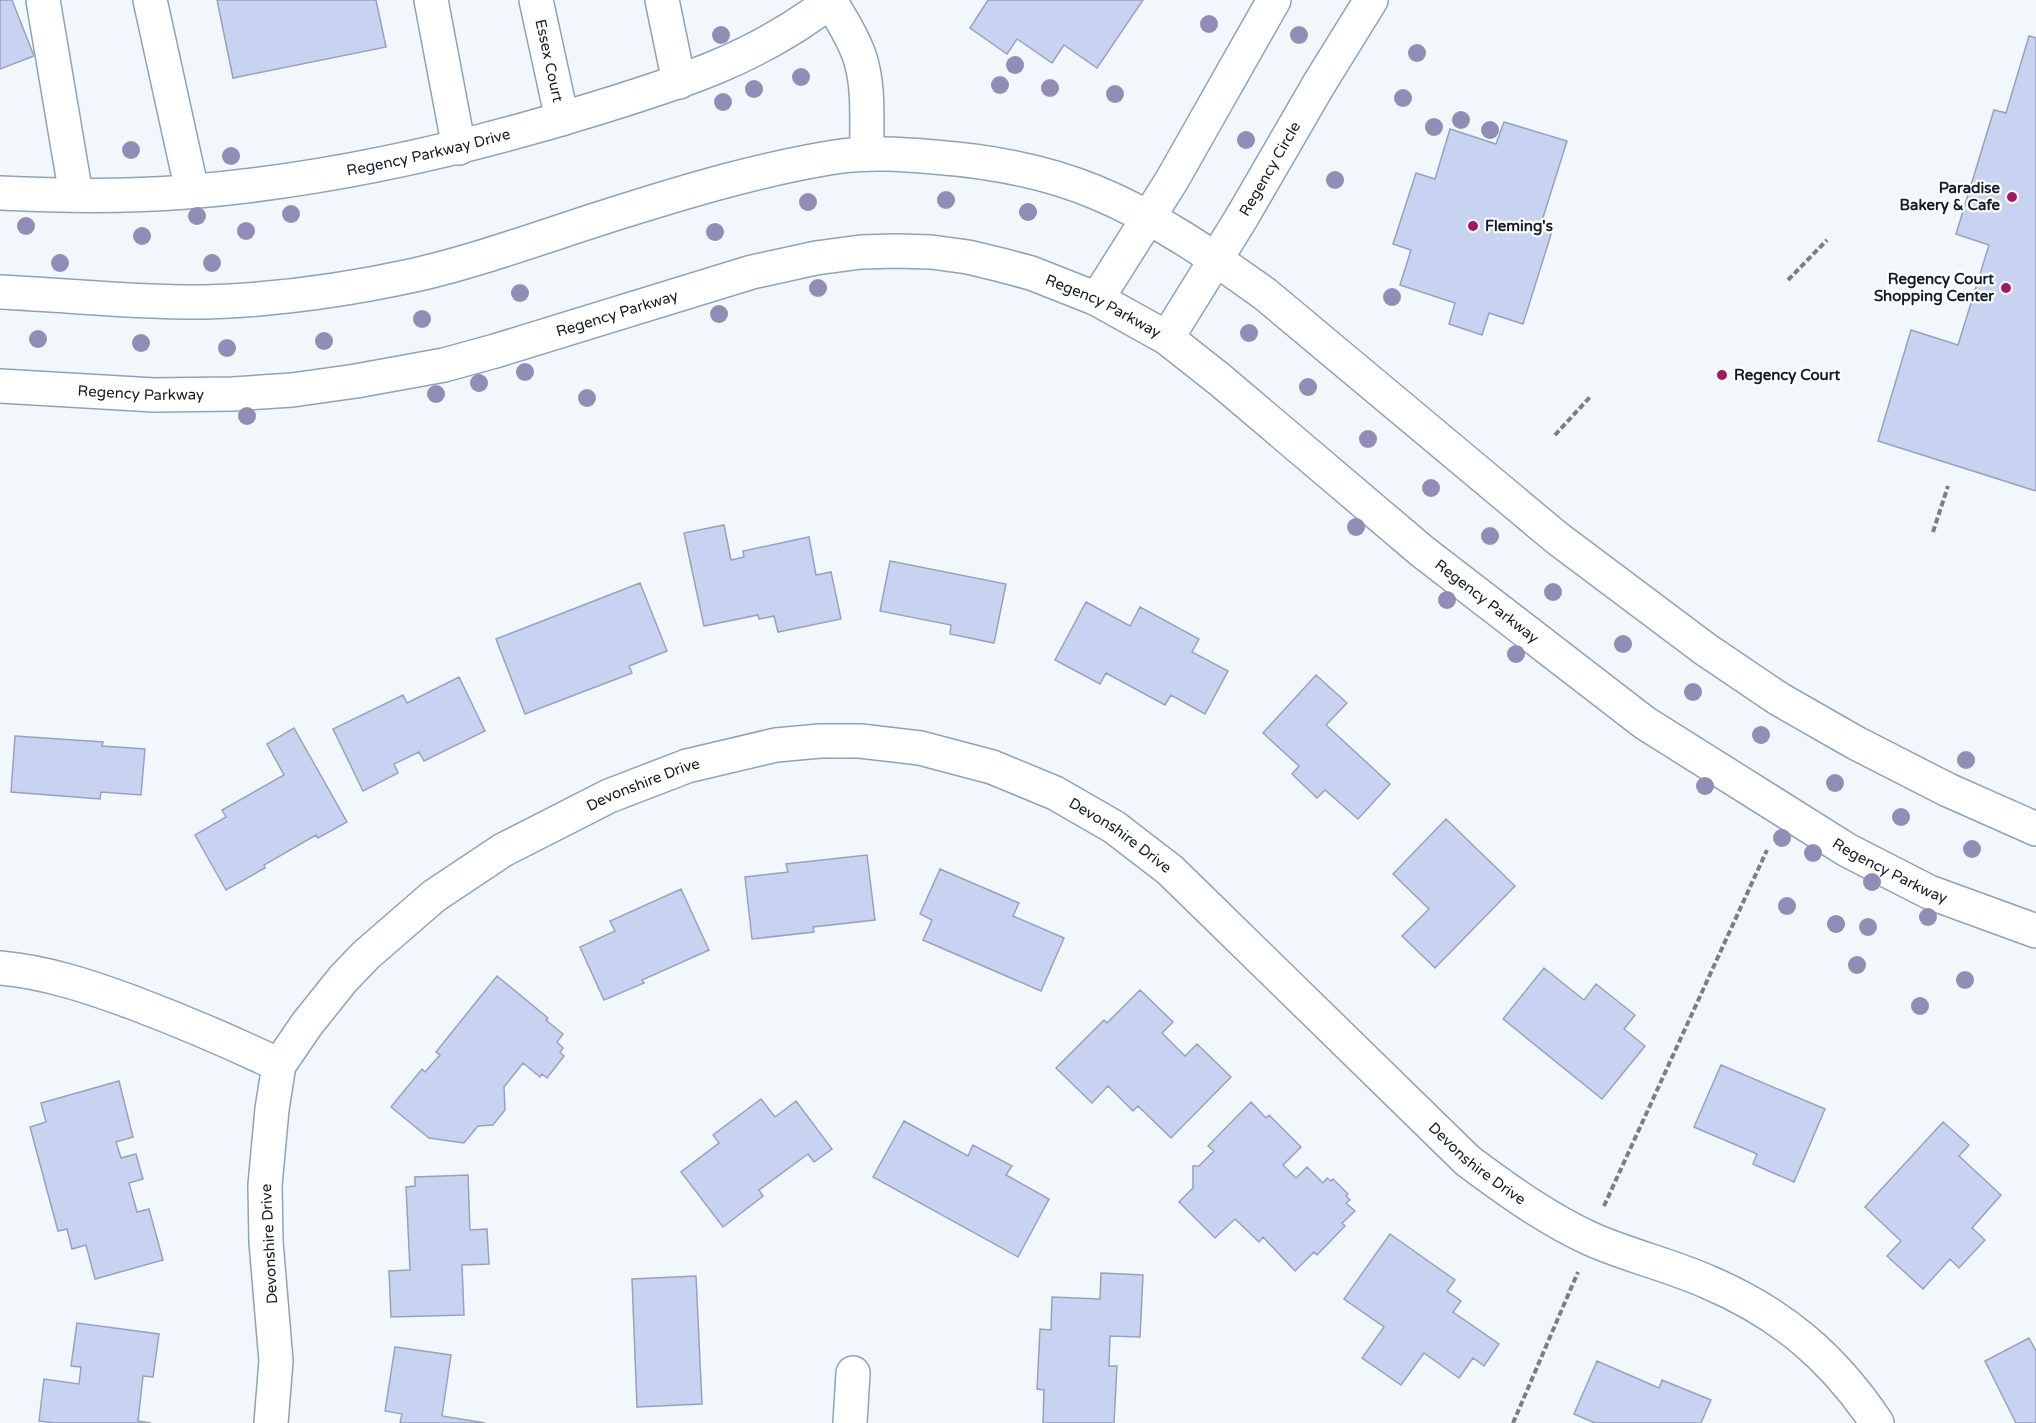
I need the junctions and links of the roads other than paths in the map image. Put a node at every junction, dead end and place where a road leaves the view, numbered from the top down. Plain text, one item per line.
1 (43, 0) edge
2 (150, 0) edge
3 (431, 0) edge
4 (536, 0) edge
5 (662, 0) edge
6 (831, 0) edge
7 (1274, 0) edge
8 (1371, 0) edge
9 (679, 82) junction
10 (562, 119) junction
11 (459, 148) junction
12 (867, 154) junction
13 (192, 191) junction
14 (0, 193) edge
15 (76, 195) junction
16 (1148, 219) junction
17 (1216, 259) junction
18 (0, 292) edge
19 (1097, 299) junction
20 (1167, 338) junction
21 (0, 386) edge
22 (2036, 829) edge
23 (2036, 931) edge
24 (0, 968) edge
25 (279, 1065) junction
26 (853, 1373) dead end
27 (271, 1423) edge
28 (850, 1423) edge
29 (1877, 1423) edge

1 - 15 street
2 - 13 street
3 - 11 street
4 - 10 street, Essex Court
5 - 9 street
6 - 9 street, Regency Parkway Drive
6 - 12 street, Regency Parkway Drive
7 - 16 street
8 - 17 street, Regency Circle
9 - 10 street, Regency Parkway Drive
10 - 11 street, Regency Parkway Drive
11 - 13 street, Regency Parkway Drive
12 - 16 street
12 - 18 street
13 - 15 street, Regency Parkway Drive
14 - 15 street, Regency Parkway Drive
16 - 17 street
16 - 19 street
17 - 20 street, Regency Circle
17 - 22 street
19 - 20 street, Regency Parkway
19 - 21 street, Regency Parkway
20 - 23 street, Regency Parkway
24 - 25 street
25 - 27 street, Devonshire Drive
25 - 29 street, Devonshire Drive
26 - 28 street

